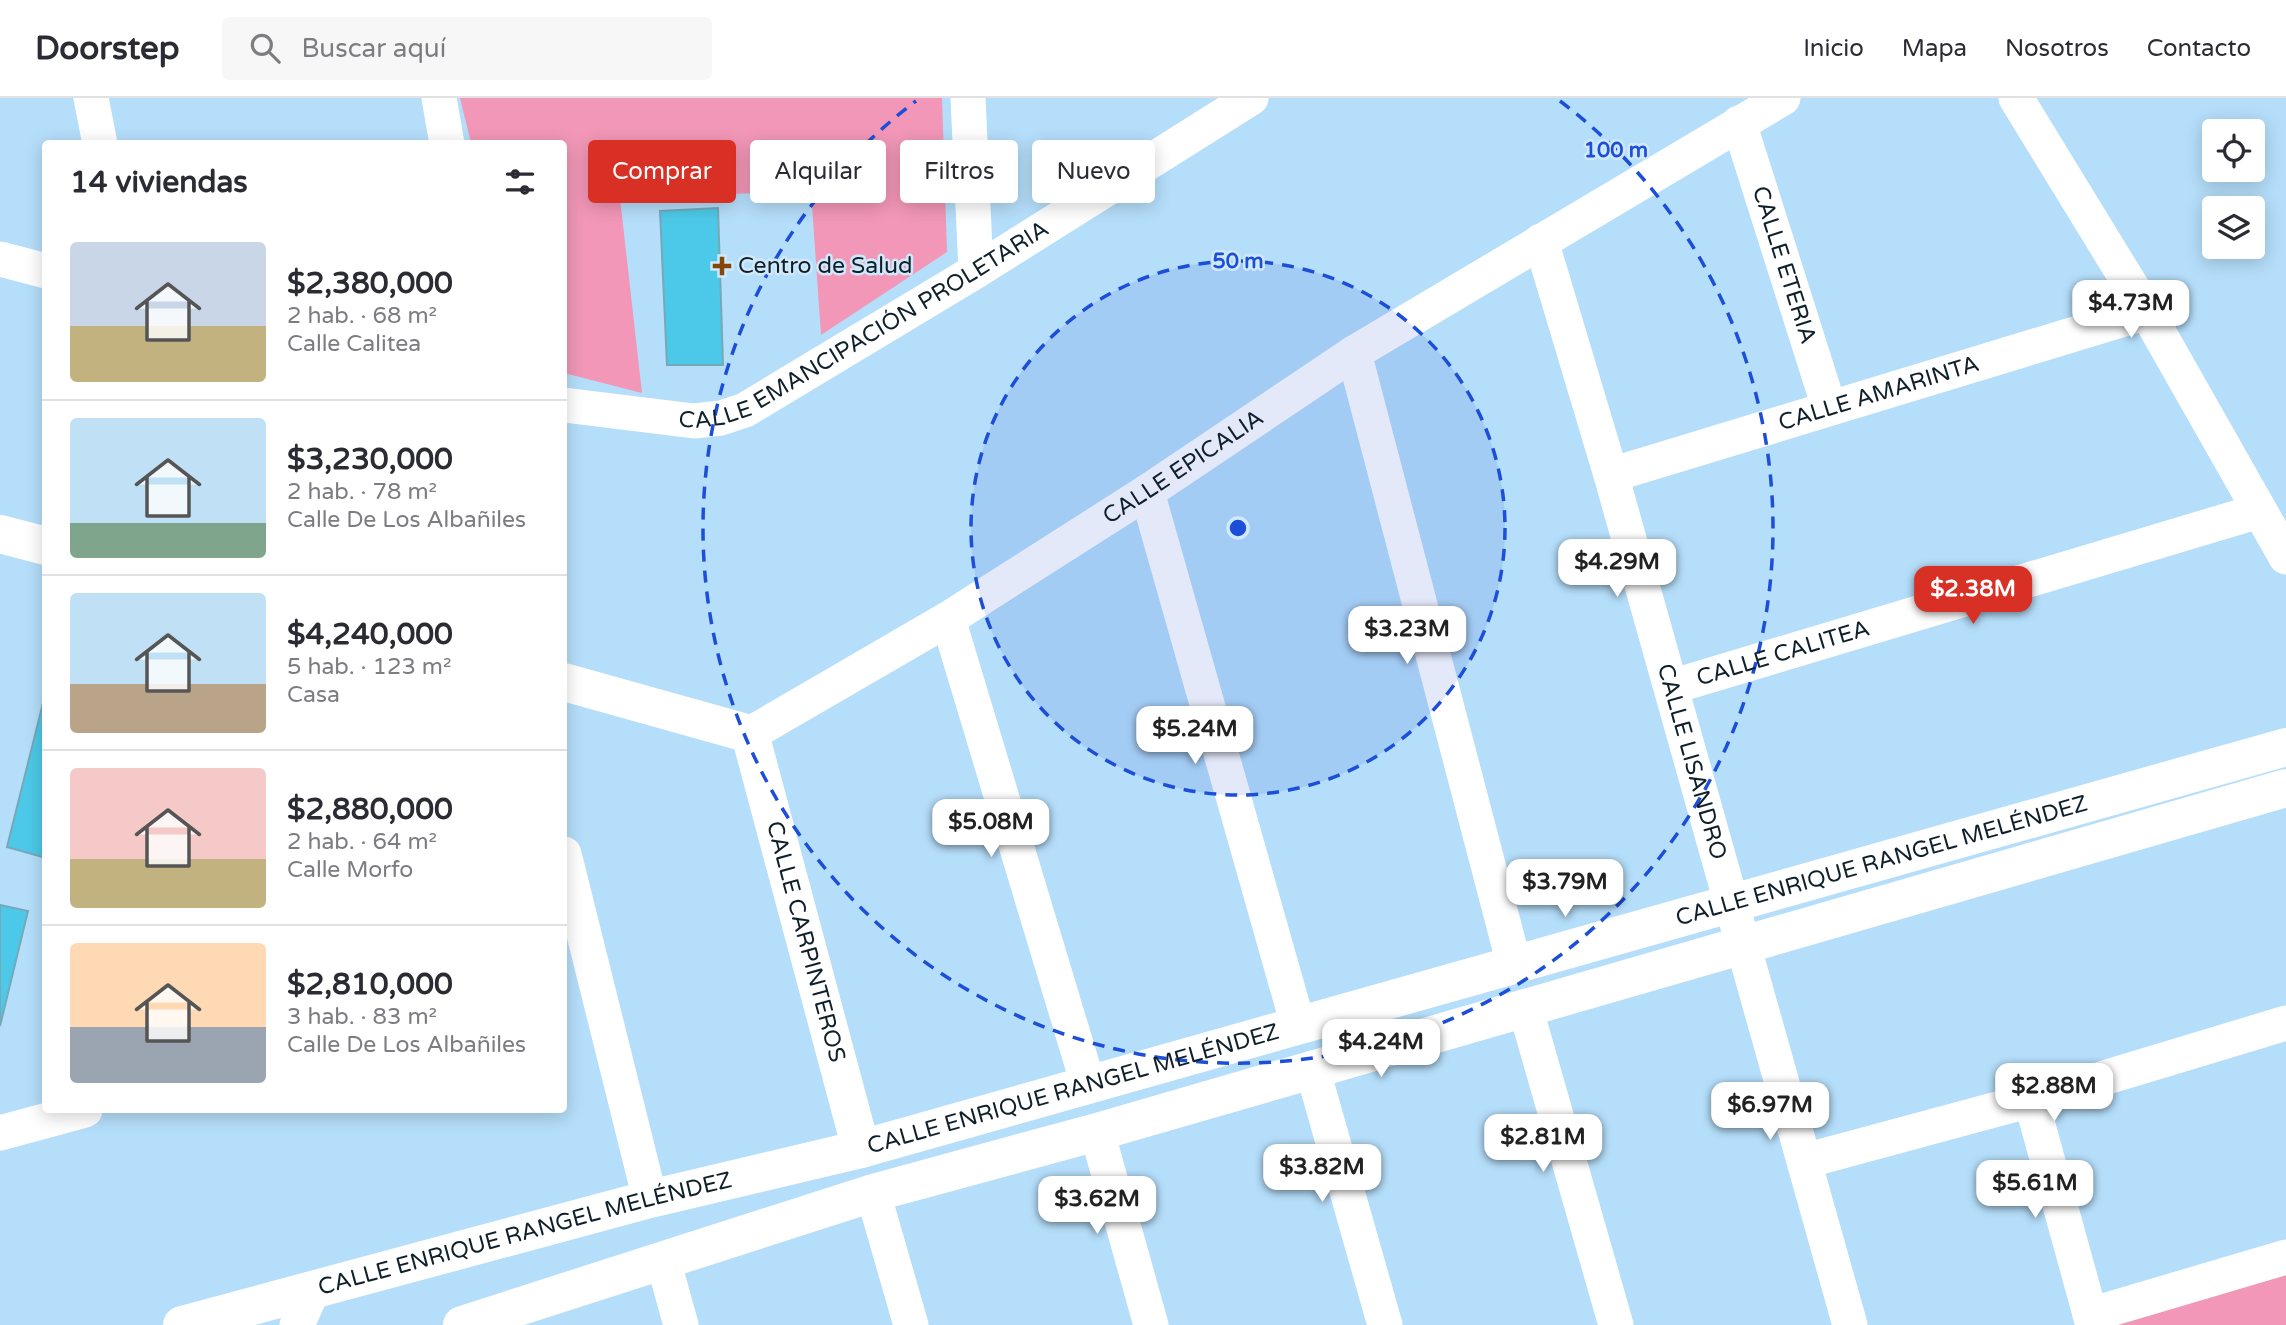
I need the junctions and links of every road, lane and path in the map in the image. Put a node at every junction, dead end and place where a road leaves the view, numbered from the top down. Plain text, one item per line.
1 (91, 98) edge
2 (439, 98) edge
3 (968, 98) edge
4 (1251, 98) edge
5 (1783, 98) edge
6 (2016, 98) edge
7 (1739, 123) junction
8 (99, 140) edge
9 (446, 140) edge
10 (1541, 241) junction
11 (0, 259) edge
12 (42, 270) edge
13 (975, 271) junction
14 (2147, 312) junction
15 (1354, 353) junction
16 (567, 405) edge
17 (1829, 407) junction
18 (1611, 475) junction
19 (1147, 492) junction
20 (2259, 511) junction
21 (0, 534) edge
22 (42, 545) edge
23 (2286, 557) edge
24 (948, 619) junction
25 (567, 683) edge
26 (1671, 687) junction
27 (750, 734) junction
28 (2286, 747) edge
29 (2286, 788) edge
30 (567, 878) edge
31 (1731, 902) junction
32 (1742, 944) junction
33 (1514, 964) junction
34 (578, 968) edge
35 (1525, 1007) junction
36 (2286, 1023) edge
37 (1298, 1025) junction
38 (1312, 1068) junction
39 (1088, 1084) junction
40 (2031, 1100) junction
41 (74, 1113) edge
42 (1097, 1132) junction
43 (0, 1133) edge
44 (861, 1149) junction
45 (1805, 1161) junction
46 (873, 1193) junction
47 (650, 1199) junction
48 (2286, 1257) edge
49 (663, 1261) junction
50 (313, 1289) junction
51 (2091, 1320) edge
52 (182, 1325) edge
53 (297, 1325) edge
54 (462, 1325) edge
55 (681, 1325) edge
56 (911, 1325) edge
57 (1151, 1325) edge
58 (1385, 1325) edge
59 (1616, 1325) edge
60 (1850, 1325) edge

1 - 8 street
2 - 9 street
3 - 13 street
4 - 13 street, CALLE EMANCIPACIÓN PROLETARIA
5 - 7 street, CALLE EPICALIA
6 - 14 street
7 - 10 street, CALLE EPICALIA
7 - 17 street, CALLE ETERIA
10 - 15 street, CALLE EPICALIA
10 - 18 street, CALLE LISANDRO
11 - 12 street
13 - 16 street, CALLE EMANCIPACIÓN PROLETARIA
14 - 17 street, CALLE AMARINTA
14 - 20 street
15 - 19 street, CALLE EPICALIA
15 - 33 street
17 - 18 street, CALLE AMARINTA
18 - 26 street, CALLE LISANDRO
19 - 24 street, CALLE EPICALIA
19 - 37 street
20 - 23 street
20 - 26 street, CALLE CALITEA
21 - 22 street
24 - 27 street, CALLE EPICALIA
24 - 39 street
25 - 27 street
26 - 31 street, CALLE LISANDRO
27 - 44 street, CALLE CARPINTEROS
28 - 31 street, CALLE ENRIQUE RANGEL MELÉNDEZ
29 - 32 street, CALLE ENRIQUE RANGEL MELÉNDEZ
30 - 34 street
31 - 32 street, CALLE LISANDRO
31 - 33 street, CALLE ENRIQUE RANGEL MELÉNDEZ
32 - 35 street, CALLE ENRIQUE RANGEL MELÉNDEZ
32 - 45 street, CALLE LISANDRO
33 - 37 street, CALLE ENRIQUE RANGEL MELÉNDEZ
34 - 47 street
35 - 38 street, CALLE ENRIQUE RANGEL MELÉNDEZ
35 - 59 street
36 - 40 street
37 - 39 street, CALLE ENRIQUE RANGEL MELÉNDEZ
38 - 42 street, CALLE ENRIQUE RANGEL MELÉNDEZ
38 - 58 street
39 - 44 street, CALLE ENRIQUE RANGEL MELÉNDEZ
40 - 45 street
40 - 51 street
41 - 43 street
42 - 46 street, CALLE ENRIQUE RANGEL MELÉNDEZ
42 - 57 street
44 - 47 street, CALLE ENRIQUE RANGEL MELÉNDEZ
45 - 60 street, CALLE LISANDRO
46 - 49 street, CALLE ENRIQUE RANGEL MELÉNDEZ
46 - 56 street
47 - 50 street, CALLE ENRIQUE RANGEL MELÉNDEZ
48 - 51 street
49 - 54 street, CALLE ENRIQUE RANGEL MELÉNDEZ
49 - 55 street
50 - 52 street, CALLE ENRIQUE RANGEL MELÉNDEZ
50 - 53 street

